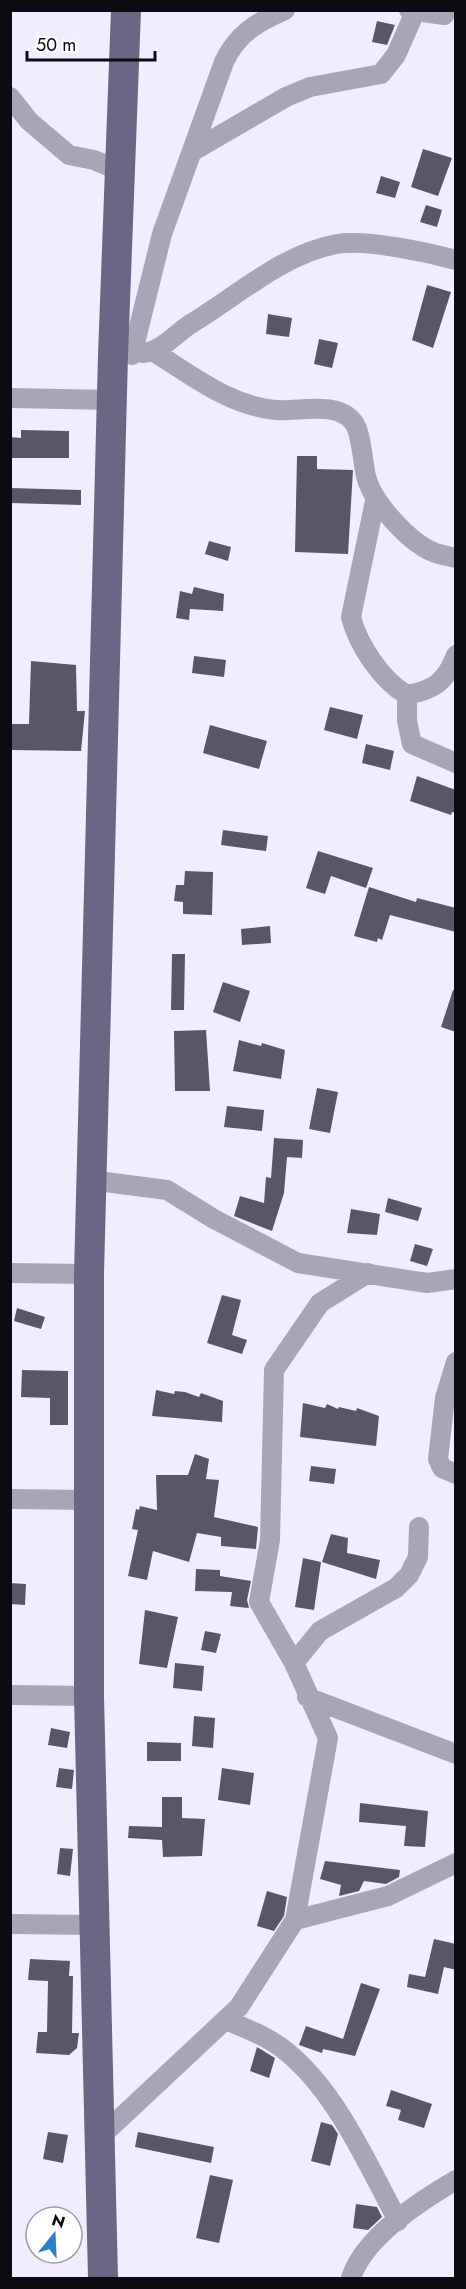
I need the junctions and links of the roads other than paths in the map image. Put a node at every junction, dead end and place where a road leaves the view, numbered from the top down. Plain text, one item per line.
1 (126, 10) edge
2 (285, 10) edge
3 (447, 10) edge
4 (412, 11) edge
5 (10, 97) edge
6 (193, 151) junction
7 (120, 171) junction
8 (456, 260) edge
9 (154, 352) junction
10 (122, 355) junction
11 (10, 398) edge
12 (112, 400) junction
13 (375, 501) junction
14 (456, 558) edge
15 (456, 655) edge
16 (407, 695) junction
17 (456, 763) edge
18 (90, 1180) junction
19 (10, 1273) edge
20 (89, 1274) junction
21 (368, 1274) junction
22 (456, 1279) edge
23 (456, 1362) edge
24 (456, 1474) edge
25 (10, 1498) edge
26 (89, 1500) junction
27 (418, 1527) dead end
28 (294, 1663) junction
29 (10, 1695) edge
30 (89, 1696) junction
31 (307, 1697) junction
32 (456, 1754) edge
33 (456, 1863) edge
34 (295, 1920) junction
35 (10, 1924) edge
36 (95, 1925) junction
37 (226, 2020) junction
38 (98, 2139) junction
39 (456, 2180) edge
40 (398, 2220) junction
41 (103, 2278) edge
42 (351, 2278) edge

1 - 7 main road
2 - 6 street
3 - 4 street
4 - 6 street
5 - 7 street
6 - 10 street
7 - 10 main road
8 - 9 street
9 - 10 street
9 - 13 street
10 - 12 main road
11 - 12 street
12 - 18 main road
13 - 14 street
13 - 16 street
15 - 16 street
16 - 17 street
18 - 20 main road
18 - 21 street
19 - 20 street
20 - 26 main road
21 - 22 street
21 - 28 street
23 - 24 street
25 - 26 street
26 - 30 main road
27 - 28 street
28 - 31 street
29 - 30 street
30 - 36 main road
31 - 32 street
31 - 34 street
33 - 34 street
34 - 37 street
35 - 36 street
36 - 38 main road
37 - 38 street
37 - 40 street
38 - 41 main road
39 - 40 street
40 - 42 street

